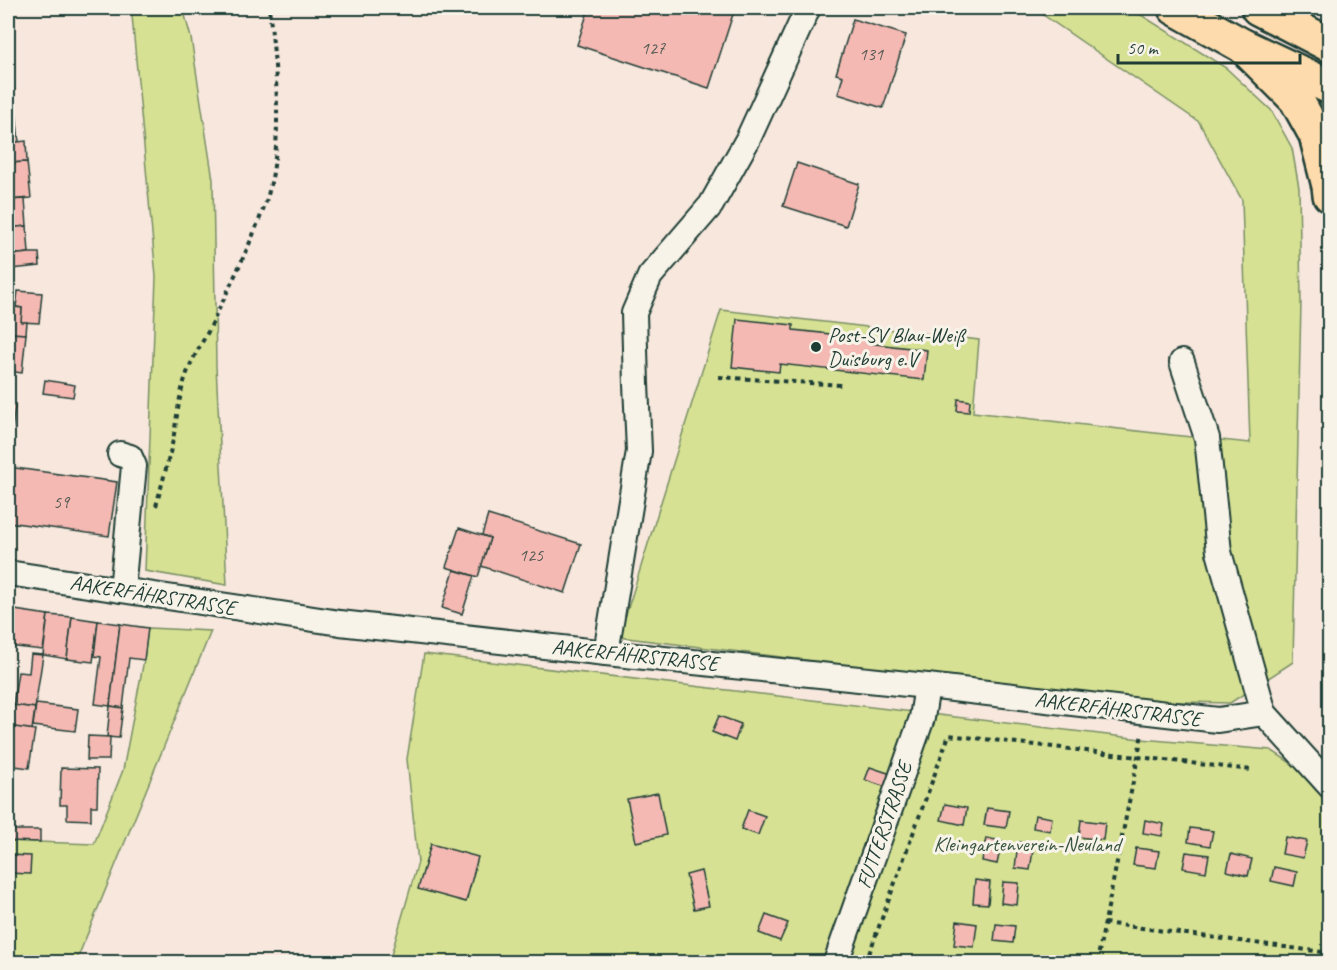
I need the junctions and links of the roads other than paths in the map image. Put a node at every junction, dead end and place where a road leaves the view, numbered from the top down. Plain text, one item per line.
1 (808, 8) edge
2 (1175, 8) edge
3 (1257, 8) edge
4 (1329, 45) edge
5 (1243, 46) junction
6 (1329, 87) edge
7 (1329, 195) edge
8 (1182, 362) dead end
9 (120, 454) dead end
10 (8, 573) edge
11 (122, 590) junction
12 (606, 653) junction
13 (927, 686) junction
14 (1264, 713) junction
15 (1329, 786) edge
16 (836, 963) edge

1 - 12 street
2 - 5 highway
3 - 4 highway
5 - 6 highway
5 - 7 highway
8 - 14 street
9 - 11 street
10 - 11 street, AAKERFÄHRSTRASSE
11 - 12 street, AAKERFÄHRSTRASSE
12 - 13 street, AAKERFÄHRSTRASSE
13 - 14 street, AAKERFÄHRSTRASSE
13 - 16 street, FUTTERSTRASSE
14 - 15 street

